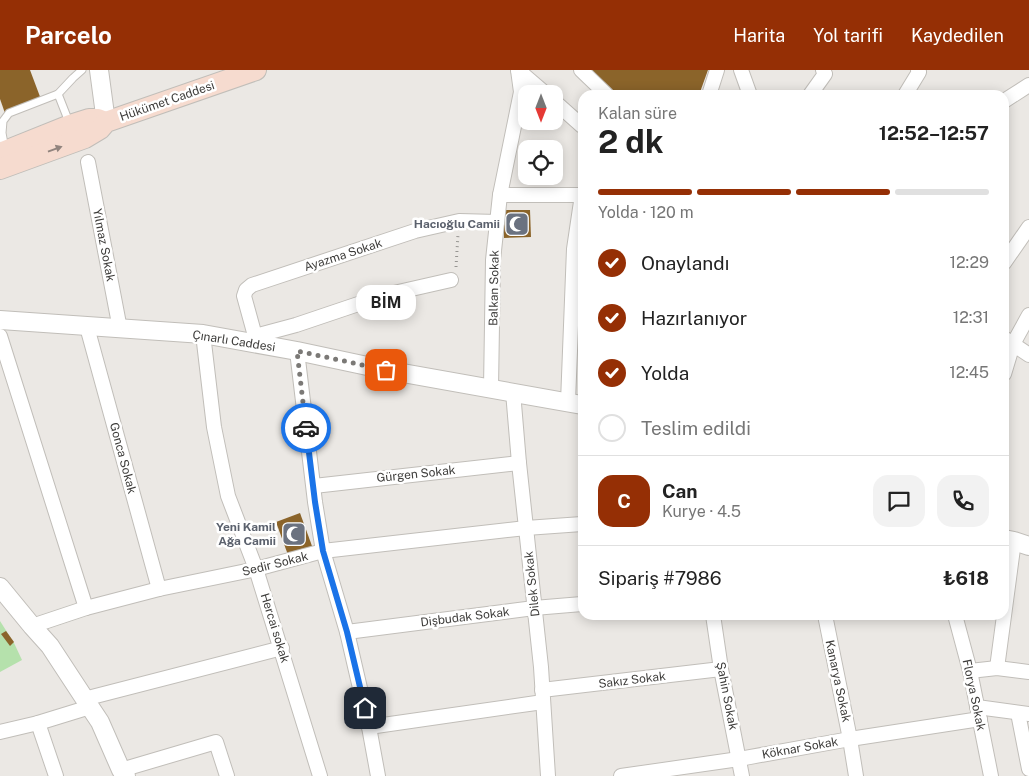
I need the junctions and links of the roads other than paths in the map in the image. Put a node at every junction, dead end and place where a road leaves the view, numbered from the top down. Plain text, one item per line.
1 (82, 70) edge
2 (99, 70) edge
3 (256, 70) edge
4 (518, 70) edge
5 (581, 70) edge
6 (717, 70) edge
7 (740, 70) edge
8 (918, 70) edge
9 (826, 71) edge
10 (536, 85) edge
11 (1029, 85) edge
12 (602, 90) edge
13 (711, 90) edge
14 (748, 90) edge
15 (813, 90) edge
16 (908, 90) edge
17 (58, 94) junction
18 (1009, 98) edge
19 (563, 109) edge
20 (106, 122) junction
21 (578, 122) edge
22 (70, 125) junction
23 (4, 160) edge
24 (88, 162) dead end
25 (500, 195) junction
26 (578, 195) edge
27 (497, 222) junction
28 (578, 222) edge
29 (1029, 227) edge
30 (1009, 256) edge
31 (451, 280) road end
32 (1029, 316) edge
33 (0, 320) edge
34 (87, 327) junction
35 (120, 329) junction
36 (204, 334) junction
37 (0, 336) edge
38 (253, 339) junction
39 (1009, 340) edge
40 (1009, 342) edge
41 (297, 351) junction
42 (1029, 355) edge
43 (491, 388) junction
44 (513, 392) junction
45 (575, 403) edge
46 (519, 463) junction
47 (314, 486) junction
48 (578, 524) edge
49 (526, 528) junction
50 (1016, 542) edge
51 (323, 551) junction
52 (256, 569) junction
53 (0, 586) edge
54 (1009, 588) edge
55 (159, 589) junction
56 (578, 604) edge
57 (86, 608) junction
58 (534, 608) junction
59 (714, 620) edge
60 (826, 620) edge
61 (956, 620) edge
62 (1004, 620) edge
63 (32, 626) junction
64 (347, 632) junction
65 (282, 648) junction
66 (997, 668) junction
67 (721, 669) junction
68 (970, 671) junction
69 (1029, 672) edge
70 (543, 696) junction
71 (87, 703) junction
72 (978, 713) junction
73 (1024, 713) edge
74 (38, 723) junction
75 (369, 727) junction
76 (0, 732) edge
77 (850, 739) junction
78 (739, 758) junction
79 (1029, 769) edge
80 (123, 773) edge
81 (56, 776) edge
82 (227, 776) edge
83 (320, 776) edge
84 (378, 776) edge
85 (548, 776) edge
86 (620, 776) edge
87 (742, 776) edge
88 (856, 776) edge
89 (991, 776) edge

1 - 17 lane
2 - 20 street
3 - 20 main road, Hükümet Caddesi
4 - 10 street
4 - 25 street, Balkan Sokak
5 - 12 street
6 - 13 street
7 - 14 street
8 - 16 street
9 - 15 street
11 - 18 street
17 - 22 lane
17 - 23 lane
19 - 21 street
20 - 22 main road, Hükümet Caddesi
23 -> 20 main road, Hükümet Caddesi
22 - 23 main road, Hükümet Caddesi
24 - 35 street, Yılmaz Sokak
25 - 26 street
25 - 27 street, Balkan Sokak
27 - 38 street, Ayazma Sokak
27 - 43 street, Balkan Sokak
28 - 45 street
29 - 30 street
31 - 38 street
32 - 39 street
33 - 34 street, Çınarlı Caddesi
34 - 35 street, Çınarlı Caddesi
34 - 55 street, Gonca Sokak
35 - 36 street, Çınarlı Caddesi
36 - 38 street, Çınarlı Caddesi
36 - 52 street, Hercai sokak
37 - 57 street
38 - 41 street, Çınarlı Caddesi
40 - 42 street
41 - 43 street, Çınarlı Caddesi
41 - 47 street
43 - 44 street, Çınarlı Caddesi
44 - 45 street, Çınarlı Caddesi
44 - 46 street, Dilek Sokak
46 - 47 street, Gürgen Sokak
46 - 49 street, Dilek Sokak
47 - 51 street
48 - 49 street, Sedir Sokak
49 - 51 street, Sedir Sokak
49 - 58 street, Dilek Sokak
50 - 54 street
51 - 52 street, Sedir Sokak
51 - 64 street
52 - 55 street, Sedir Sokak
52 - 65 street, Hercai sokak
53 - 63 street
55 - 57 street, Sedir Sokak
56 - 58 street, Dişbudak Sokak
57 - 63 street, Sedir Sokak
58 - 64 street, Dişbudak Sokak
58 - 70 street, Dilek Sokak
59 - 67 street, Şahin Sokak
60 - 77 street, Kanarya Sokak
61 - 68 street, Florya Sokak
62 - 66 street
63 - 71 street
64 - 75 street
65 - 71 street
65 - 83 street, Hercai sokak
66 - 68 street
66 - 69 street
67 - 70 street, Sakız Sokak
67 - 78 street, Şahin Sokak
68 - 72 street, Florya Sokak
70 - 75 street, Sakız Sokak
70 - 85 street, Dilek Sokak
71 - 74 street
71 - 80 street
72 - 73 street, Köknar Sokak
72 - 77 street, Köknar Sokak
72 - 89 street, Florya Sokak
73 - 79 street
74 - 76 street
74 - 81 street
75 - 84 street
77 - 78 street, Köknar Sokak
77 - 88 street, Kanarya Sokak
78 - 86 street, Köknar Sokak
78 - 87 street, Şahin Sokak
80 - 82 street

